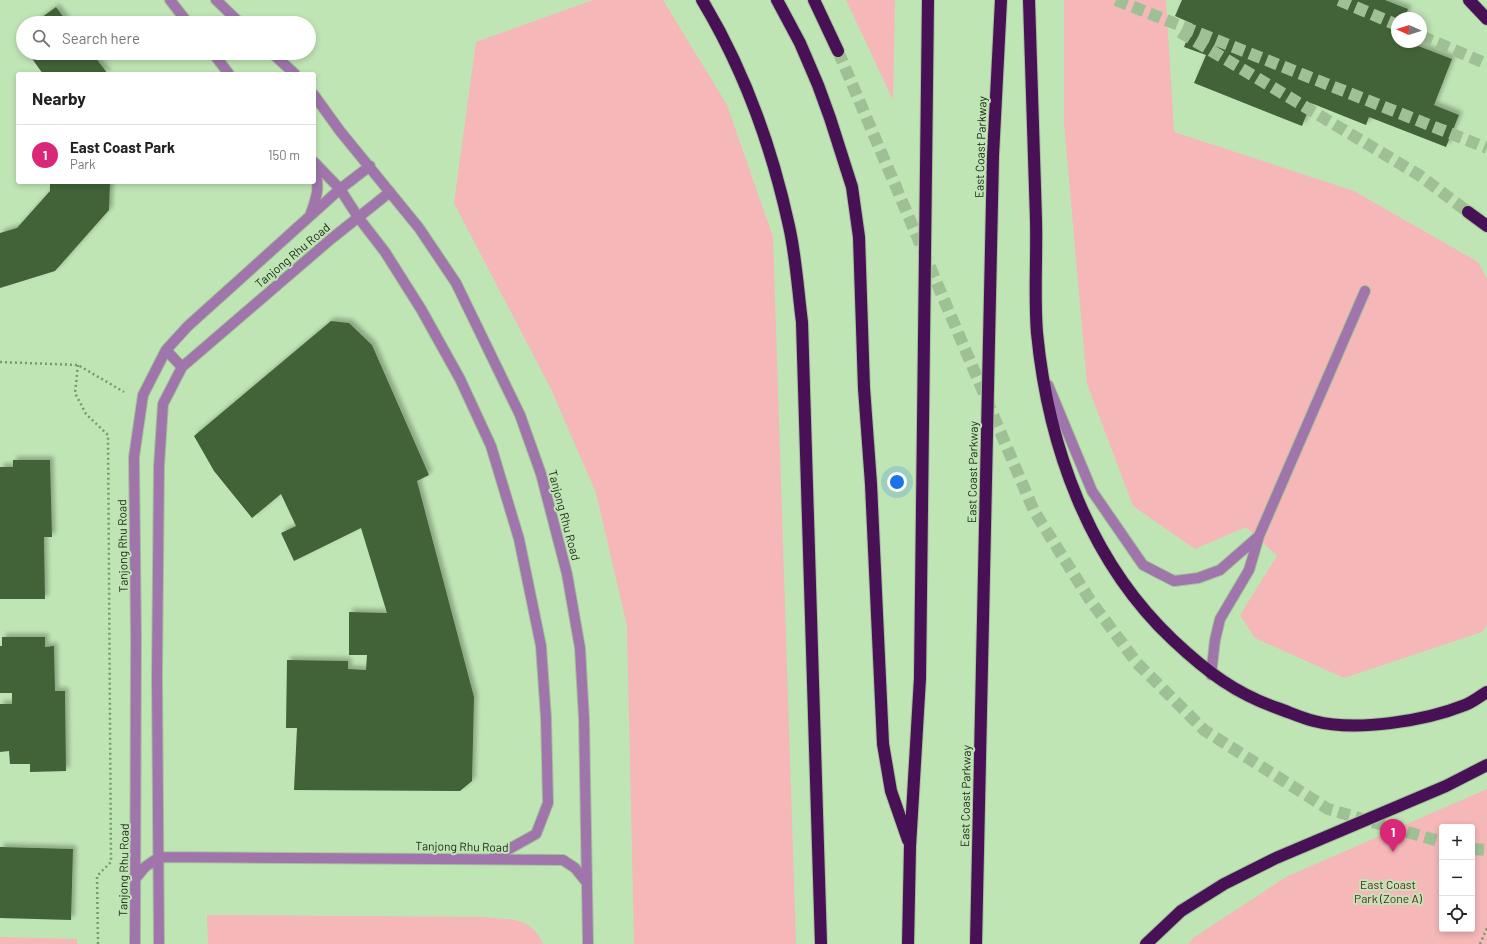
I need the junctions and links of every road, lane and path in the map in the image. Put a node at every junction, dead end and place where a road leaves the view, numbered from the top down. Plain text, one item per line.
1 (170, 0) edge
2 (216, 0) edge
3 (702, 0) edge
4 (776, 0) edge
5 (814, 0) edge
6 (928, 0) edge
7 (1001, 0) edge
8 (1029, 0) edge
9 (1470, 0) edge
10 (183, 16) edge
11 (233, 16) edge
12 (1487, 19) edge
13 (838, 51) tunnel mouth
14 (218, 60) edge
15 (280, 60) edge
16 (228, 72) edge
17 (293, 72) edge
18 (316, 98) edge
19 (316, 164) edge
20 (370, 166) junction
21 (316, 174) edge
22 (340, 189) junction
23 (390, 192) junction
24 (1468, 212) tunnel mouth
25 (358, 217) junction
26 (310, 218) junction
27 (1487, 226) edge
28 (1365, 291) dead end
29 (166, 350) junction
30 (0, 362) edge
31 (78, 365) junction
32 (182, 367) junction
33 (1042, 370) junction
34 (142, 395) junction
35 (1259, 536) junction
36 (1211, 674) junction
37 (1487, 692) edge
38 (1487, 764) edge
39 (910, 847) junction
40 (159, 857) junction
41 (492, 859) junction
42 (136, 878) junction
43 (587, 883) junction
44 (1487, 928) edge
45 (98, 944) edge
46 (135, 944) edge
47 (160, 944) edge
48 (588, 944) edge
49 (821, 944) edge
50 (908, 944) edge
51 (976, 944) edge
52 (1146, 944) edge
53 (1480, 944) edge

1 - 10 street
2 - 11 street
3 - 49 highway
4 - 39 highway
5 - 13 highway
6 - 39 highway
7 - 51 highway, East Coast Parkway
8 - 33 highway
9 - 12 highway
14 - 16 street
15 - 17 street
18 - 20 street, Tanjong Rhu Road
19 - 22 street
20 - 22 street, Tanjong Rhu Road
20 - 23 street, Tanjong Rhu Road
21 - 26 street, Tanjong Rhu Road
22 - 25 street
22 - 26 street, Tanjong Rhu Road
23 - 25 street, Tanjong Rhu Road
23 - 43 street, Tanjong Rhu Road
24 - 27 highway
25 - 32 street, Tanjong Rhu Road
25 - 41 street
26 - 29 street, Tanjong Rhu Road
28 - 35 street
29 - 32 street
29 - 34 street, Tanjong Rhu Road
30 - 31 path
31 - 34 path
31 - 45 path
32 - 40 street, Tanjong Rhu Road
33 - 35 street
33 - 36 highway
34 - 42 street, Tanjong Rhu Road
35 - 36 street
36 - 37 highway
38 - 52 highway
39 - 50 highway
40 - 41 street, Tanjong Rhu Road
40 - 42 street
40 - 47 street, Tanjong Rhu Road
41 - 43 street, Tanjong Rhu Road
42 - 46 street, Tanjong Rhu Road
43 - 48 street, Tanjong Rhu Road
44 - 53 path

